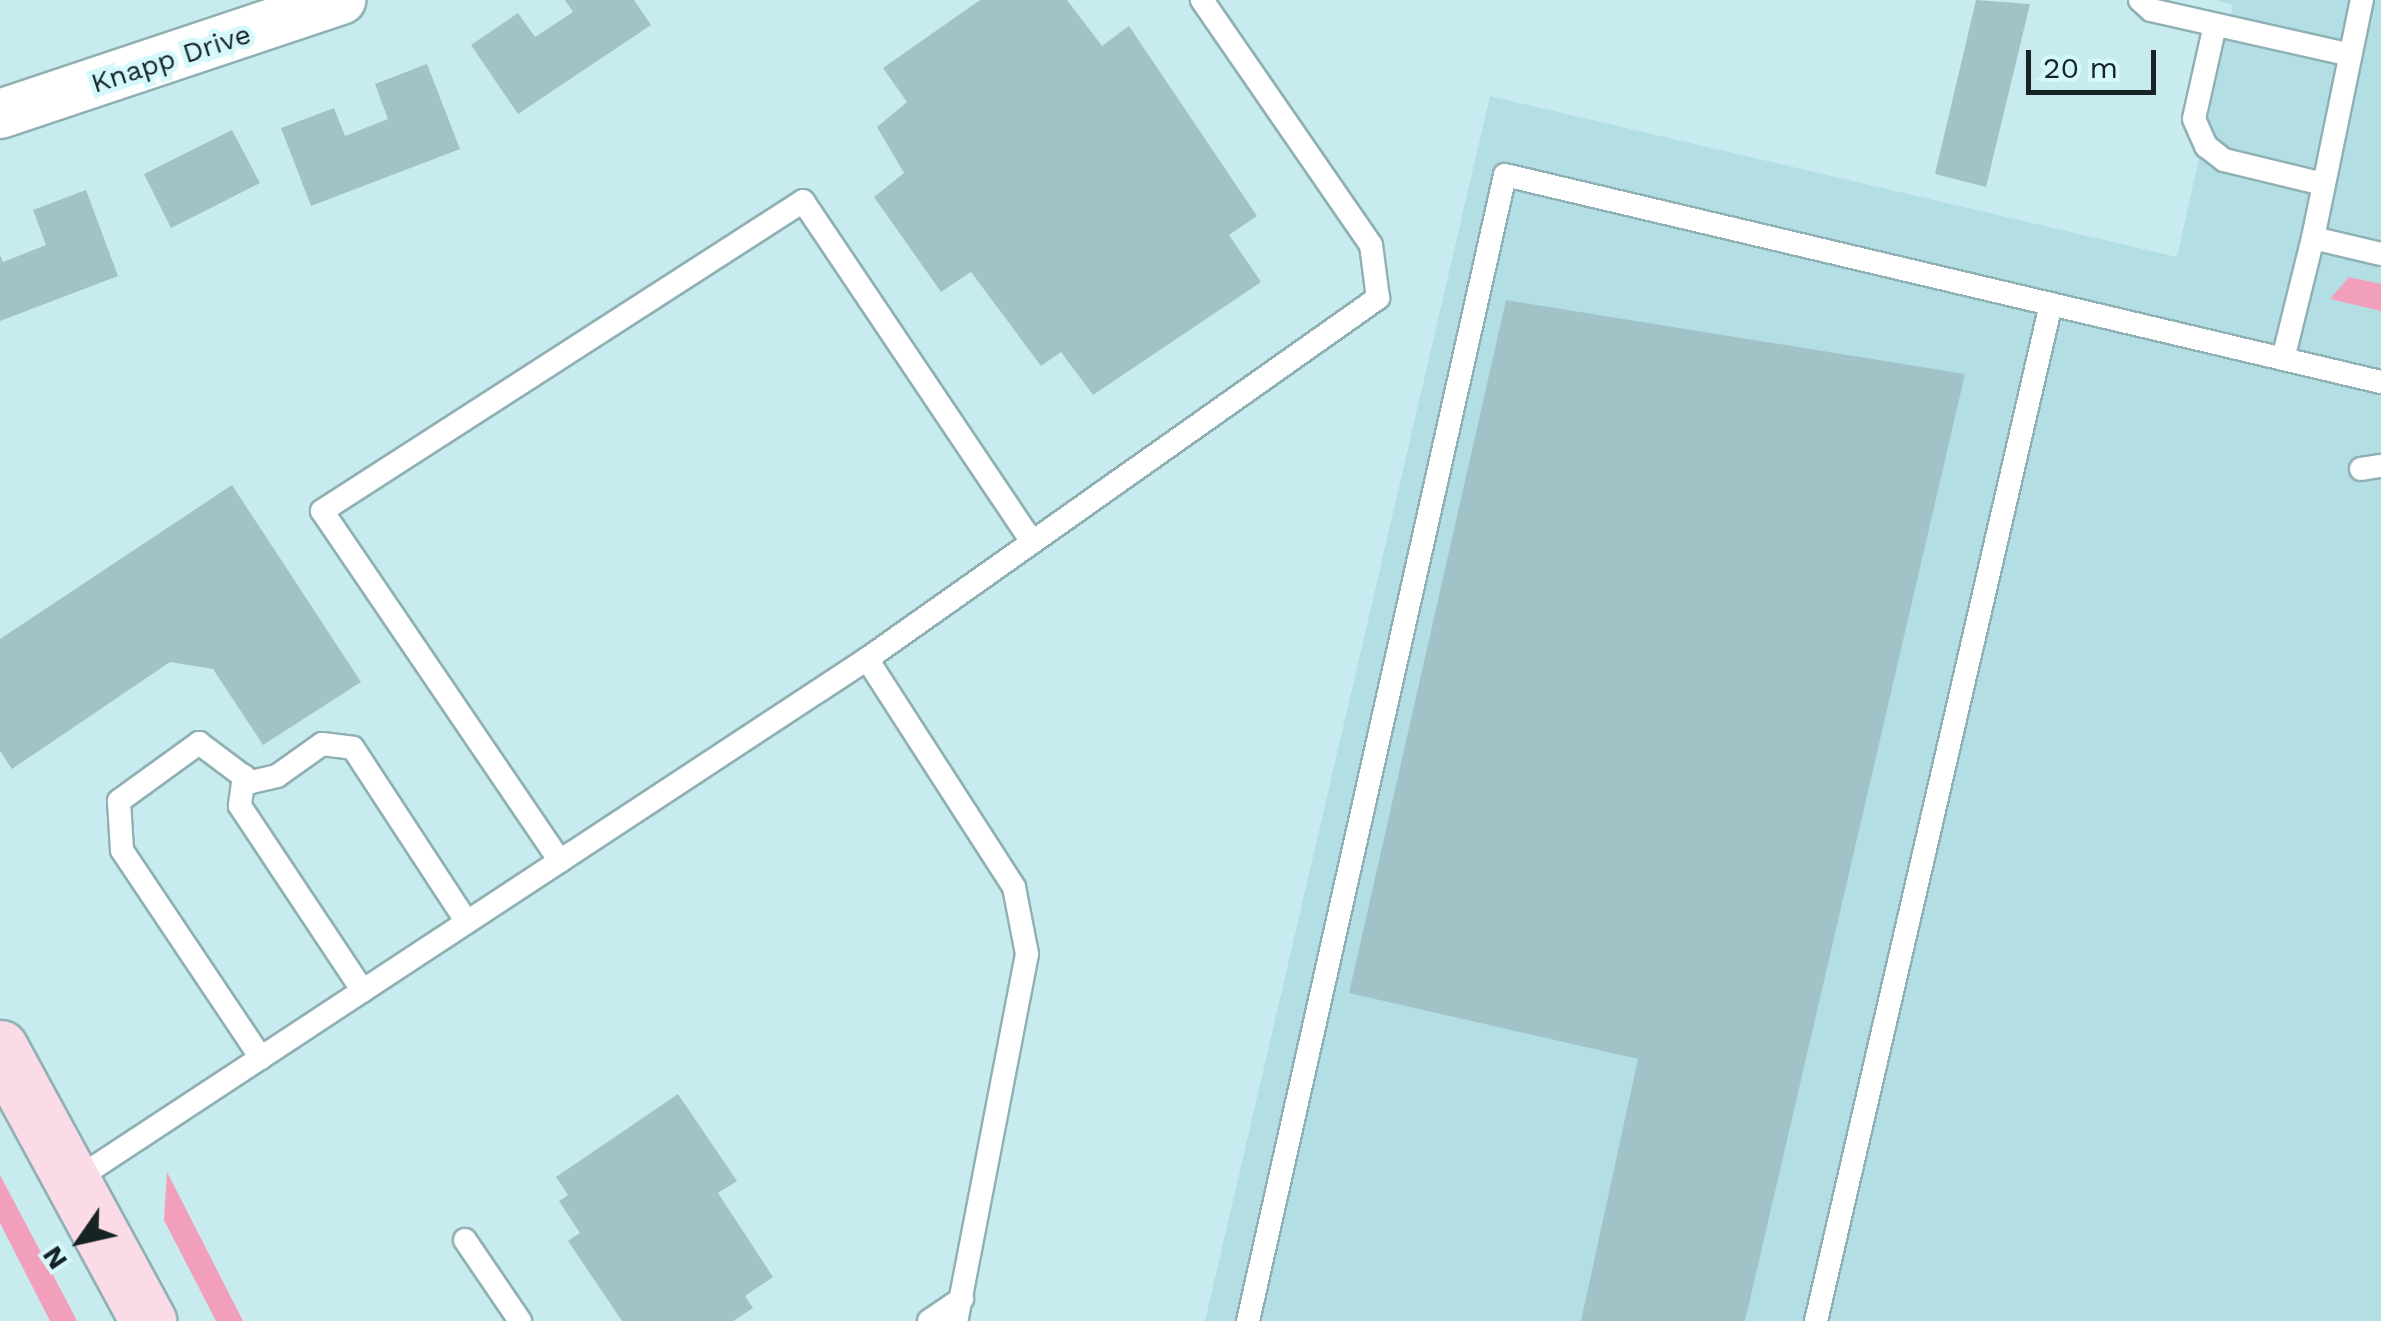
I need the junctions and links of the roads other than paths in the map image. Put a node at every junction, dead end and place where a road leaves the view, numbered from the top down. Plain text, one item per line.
1 (341, 0) edge
2 (1202, 0) edge
3 (2140, 0) edge
4 (2362, 0) edge
5 (2215, 25) junction
6 (2350, 55) junction
7 (0, 114) edge
8 (2324, 184) junction
9 (2312, 238) junction
10 (2381, 254) edge
11 (2051, 304) junction
12 (2283, 359) junction
13 (2381, 382) edge
14 (1029, 538) junction
15 (868, 659) junction
16 (244, 776) junction
17 (560, 861) junction
18 (467, 922) junction
19 (362, 990) junction
20 (0, 1048) edge
21 (261, 1058) junction
22 (75, 1180) junction
23 (465, 1240) dead end
24 (959, 1310) edge
25 (148, 1321) edge
26 (520, 1321) edge
27 (929, 1321) edge
28 (1248, 1321) edge
29 (1816, 1321) edge

1 - 7 street, Knapp Drive
2 - 14 lane
3 - 5 lane
4 - 6 lane
5 - 6 lane
5 - 8 lane
6 - 8 lane
8 - 9 lane
9 - 10 lane
9 - 12 lane
11 - 12 lane
11 - 28 lane
11 - 29 lane
12 - 13 lane
14 - 15 lane
14 - 17 lane
15 - 17 lane
15 - 24 lane
16 - 18 lane
16 - 19 lane
16 - 21 lane
17 - 18 lane
18 - 19 lane
19 - 21 lane
20 - 22 main road
21 - 22 lane
22 - 25 main road
23 - 26 lane
24 - 27 lane

